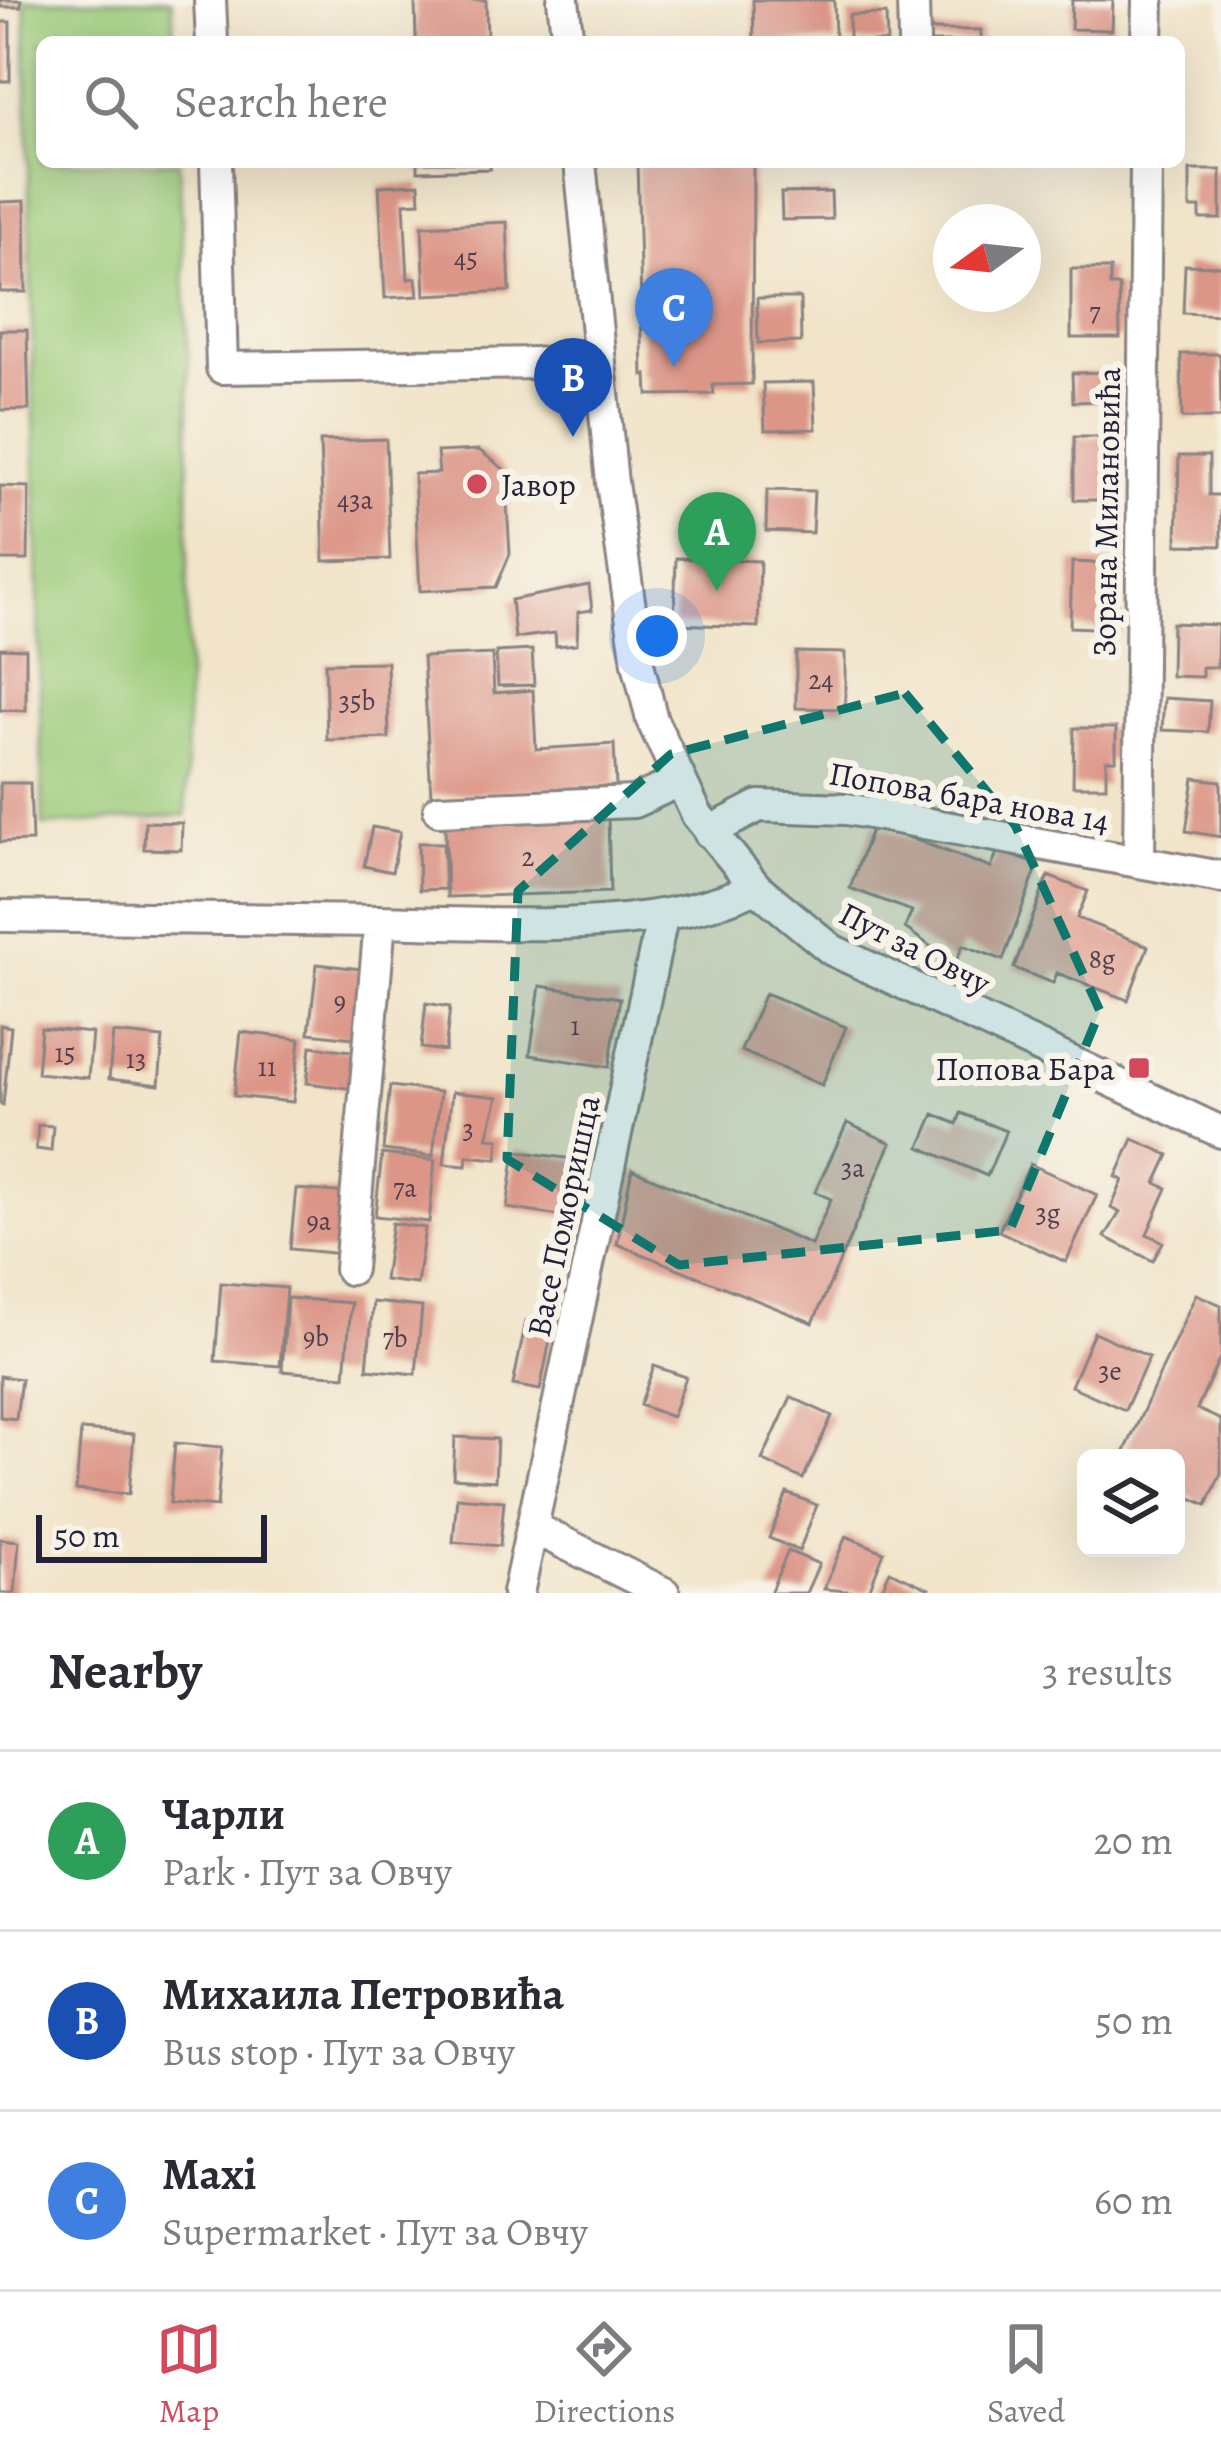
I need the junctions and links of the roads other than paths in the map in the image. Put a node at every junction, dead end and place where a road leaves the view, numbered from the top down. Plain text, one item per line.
1 (210, 0) edge
2 (563, 0) edge
3 (913, 0) edge
4 (1148, 0) edge
5 (212, 36) edge
6 (567, 36) edge
7 (914, 36) edge
8 (1148, 36) edge
9 (216, 168) edge
10 (581, 168) edge
11 (1146, 168) edge
12 (599, 362) junction
13 (677, 782) junction
14 (439, 809) dead end
15 (709, 832) junction
16 (1139, 862) junction
17 (1221, 877) edge
18 (757, 887) junction
19 (0, 916) edge
20 (662, 918) junction
21 (380, 921) junction
22 (1221, 1132) edge
23 (350, 1269) dead end
24 (534, 1528) junction
25 (518, 1593) edge
26 (664, 1593) edge

1 - 5 street
2 - 6 street
3 - 7 street
4 - 8 street
9 - 12 street
10 - 12 street, Пут за Овчу
11 - 16 street, Зорана Милановића
12 - 13 street, Пут за Овчу
13 - 14 street
13 - 15 street, Пут за Овчу
15 - 16 street, Попова бара нова 14
15 - 18 street, Пут за Овчу
16 - 17 street, Попова бара нова 14
18 - 20 street
18 - 22 street, Пут за Овчу
19 - 21 street
20 - 21 street
20 - 24 street, Васе Поморишца
21 - 23 street
24 - 25 street, Васе Поморишца
24 - 26 street

